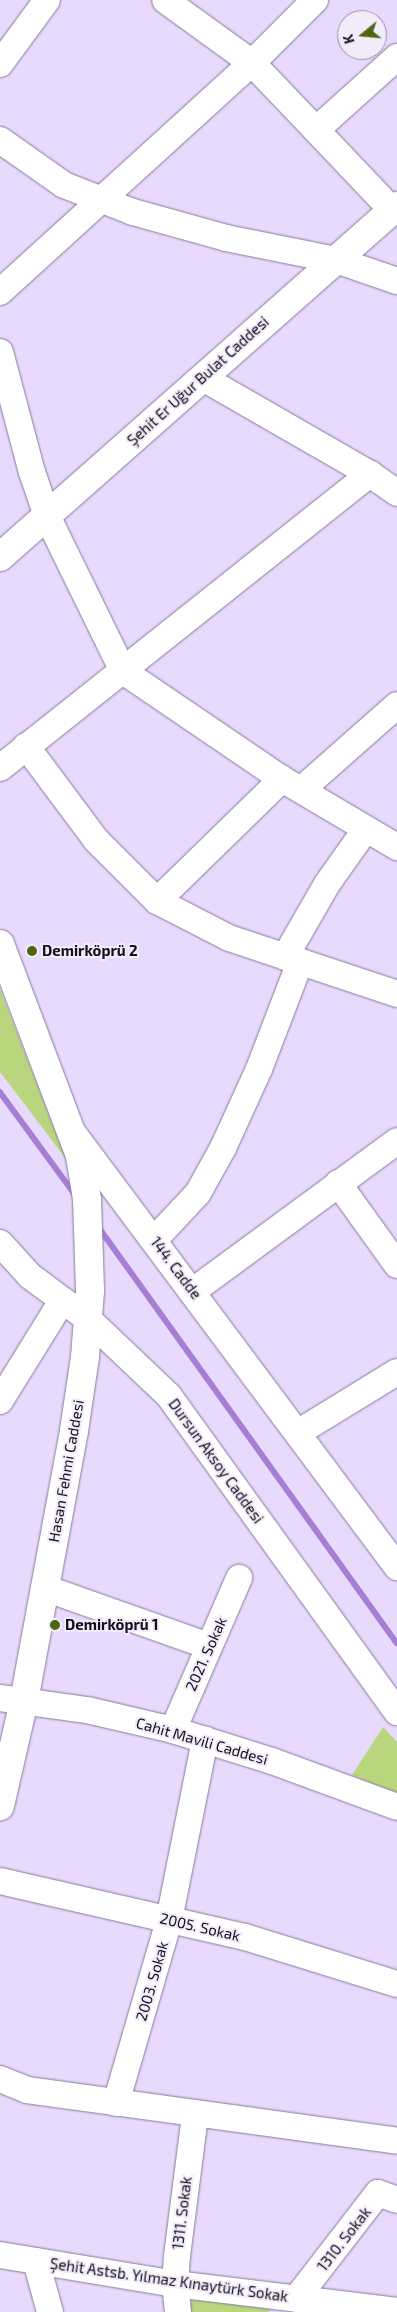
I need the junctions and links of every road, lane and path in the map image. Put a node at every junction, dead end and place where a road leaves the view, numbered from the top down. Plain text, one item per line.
1 (47, 0) edge
2 (165, 0) edge
3 (315, 0) edge
4 (397, 57) edge
5 (252, 63) junction
6 (0, 64) edge
7 (316, 130) junction
8 (0, 140) edge
9 (102, 200) junction
10 (395, 208) edge
11 (336, 260) junction
12 (397, 281) edge
13 (0, 292) edge
14 (0, 352) edge
15 (203, 378) junction
16 (370, 474) junction
17 (397, 493) edge
18 (47, 516) junction
19 (0, 558) edge
20 (123, 671) junction
21 (397, 705) edge
22 (26, 746) junction
23 (0, 768) edge
24 (291, 785) junction
25 (366, 829) junction
26 (397, 847) edge
27 (157, 901) junction
28 (0, 944) edge
29 (293, 960) junction
30 (397, 994) edge
31 (73, 1132) junction
32 (397, 1141) edge
33 (338, 1183) junction
34 (154, 1240) junction
35 (0, 1243) edge
36 (397, 1265) edge
37 (193, 1291) junction
38 (62, 1301) junction
39 (88, 1319) junction
40 (397, 1372) edge
41 (0, 1401) edge
42 (298, 1432) junction
43 (397, 1567) edge
44 (239, 1578) dead end
45 (45, 1588) junction
46 (209, 1646) junction
47 (12, 1699) edge
48 (397, 1712) edge
49 (173, 1730) junction
50 (205, 1740) junction
51 (0, 1806) edge
52 (397, 1807) edge
53 (0, 1881) edge
54 (169, 1920) junction
55 (397, 1984) edge
56 (0, 2079) edge
57 (116, 2103) junction
58 (195, 2115) junction
59 (397, 2141) edge
60 (397, 2200) edge
61 (0, 2255) edge
62 (36, 2261) junction
63 (175, 2284) junction
64 (296, 2299) junction
65 (397, 2311) edge
66 (50, 2312) edge
67 (178, 2312) edge

1 - 6 street
2 - 5 street
3 - 5 street
4 - 7 street
5 - 7 street
5 - 9 street
7 - 10 street
8 - 9 street
9 - 11 street
9 - 13 street
10 - 11 main road, Şehit Er Uğur Bulat Caddesi
11 - 12 street
11 - 15 main road, Şehit Er Uğur Bulat Caddesi
14 - 18 street
15 - 16 street
15 - 18 main road, Şehit Er Uğur Bulat Caddesi
16 - 17 street
16 - 20 street
18 - 19 main road, Şehit Er Uğur Bulat Caddesi
18 - 20 street
20 - 22 street
20 - 24 street
21 - 24 street
22 - 23 street
22 - 27 street
24 - 25 street
24 - 27 street
25 - 26 street
25 - 29 street
27 - 29 street
28 - 31 main road, 144. Cadde
29 - 30 street
29 - 34 street
31 - 34 street, 144. Cadde
31 - 39 main road, Hasan Fehmi Caddesi
32 - 33 street
33 - 36 street
33 - 37 street
34 - 37 street, 144. Cadde
35 - 38 street, Dursun Aksoy Caddesi
37 - 42 street, 144. Cadde
38 - 39 street, Dursun Aksoy Caddesi
38 - 41 street
39 - 45 main road, Hasan Fehmi Caddesi
39 - 48 street, Dursun Aksoy Caddesi
40 - 42 street
42 - 43 street, 144. Cadde
44 - 46 street, 2021. Sokak
45 - 46 street
45 - 47 main road, Hasan Fehmi Caddesi
46 - 49 street, 2021. Sokak
47 - 49 street, Cahit Mavili Caddesi
47 - 51 main road, Hasan Fehmi Caddesi
49 - 50 street, Cahit Mavili Caddesi
50 - 52 street, Cahit Mavili Caddesi
50 - 54 street, 2003. Sokak
53 - 54 street, 2005. Sokak
54 - 55 street, 2005. Sokak
54 - 57 street, 2003. Sokak
56 - 57 street
57 - 58 street
58 - 59 street
58 - 63 street, 1311. Sokak
60 - 64 street, 1310. Sokak
61 - 62 street, Şehit Astsb. Yılmaz Kınaytürk Sokak
62 - 63 street, Şehit Astsb. Yılmaz Kınaytürk Sokak
62 - 66 street
63 - 64 street, Şehit Astsb. Yılmaz Kınaytürk Sokak
63 - 67 street, 1311. Sokak
64 - 65 street, Şehit Astsb. Yılmaz Kınaytürk Sokak

